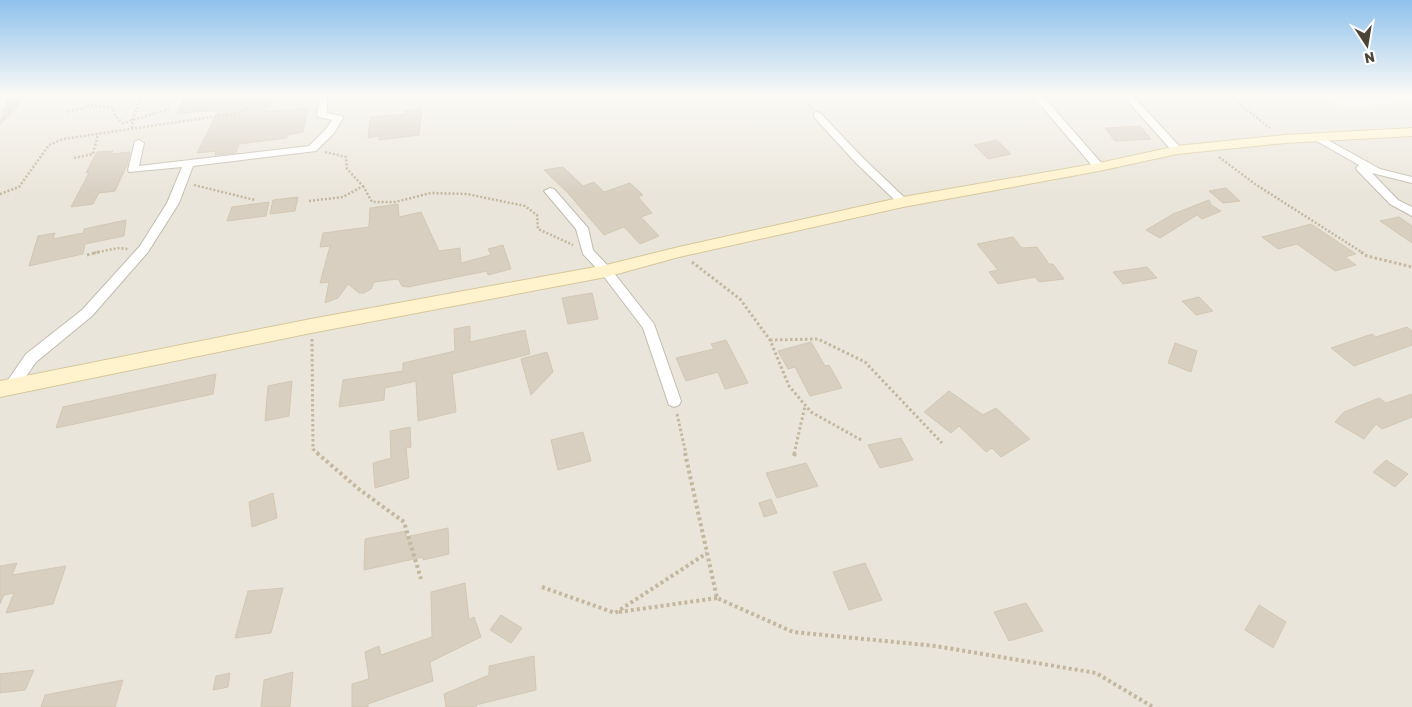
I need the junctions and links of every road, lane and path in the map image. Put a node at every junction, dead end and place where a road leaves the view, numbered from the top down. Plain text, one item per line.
1 (332, 128) edge
2 (830, 128) edge
3 (1065, 128) edge
4 (1157, 128) edge
5 (1271, 128) edge
6 (1412, 132) edge
7 (98, 134) dead end
8 (1316, 137) junction
9 (1285, 139) junction
10 (139, 143) dead end
11 (1206, 147) junction
12 (312, 149) junction
13 (1177, 150) junction
14 (1350, 156) junction
15 (74, 158) dead end
16 (189, 163) junction
17 (1099, 168) junction
18 (1412, 180) edge
19 (181, 182) junction
20 (363, 186) junction
21 (550, 191) dead end
22 (254, 200) dead end
23 (309, 201) dead end
24 (903, 202) junction
25 (1412, 212) edge
26 (144, 249) junction
27 (588, 251) junction
28 (680, 252) junction
29 (87, 255) dead end
30 (1412, 267) edge
31 (606, 271) junction
32 (311, 326) junction
33 (770, 340) junction
34 (5, 388) edge
35 (674, 401) joint
36 (806, 406) junction
37 (862, 441) dead end
38 (942, 443) dead end
39 (794, 456) dead end
40 (707, 553) junction
41 (421, 579) dead end
42 (542, 587) dead end
43 (717, 598) junction
44 (616, 613) junction
45 (1153, 707) edge

1 - 12 street
2 - 24 street
3 - 17 street
4 - 13 street
5 - 9 path
6 - 8 main road
7 - 15 path
8 - 9 main road
8 - 14 street
9 - 11 main road
10 - 16 street
11 - 13 main road
11 - 30 path
12 - 16 street
12 - 20 path
13 - 17 main road
14 - 18 street
14 - 25 street
16 - 19 street
17 - 24 main road
19 - 22 path
19 - 26 street
20 - 23 path
20 - 27 path
21 - 27 street
24 - 28 main road
26 - 29 path
26 - 34 street
27 - 31 street
28 - 31 main road
28 - 33 path
31 - 32 main road
31 - 35 street
32 - 34 main road
32 - 41 path
33 - 36 path
33 - 38 path
35 - 40 path
36 - 37 path
36 - 39 path
40 - 43 path
40 - 44 path
42 - 44 path
43 - 44 path
43 - 45 path

